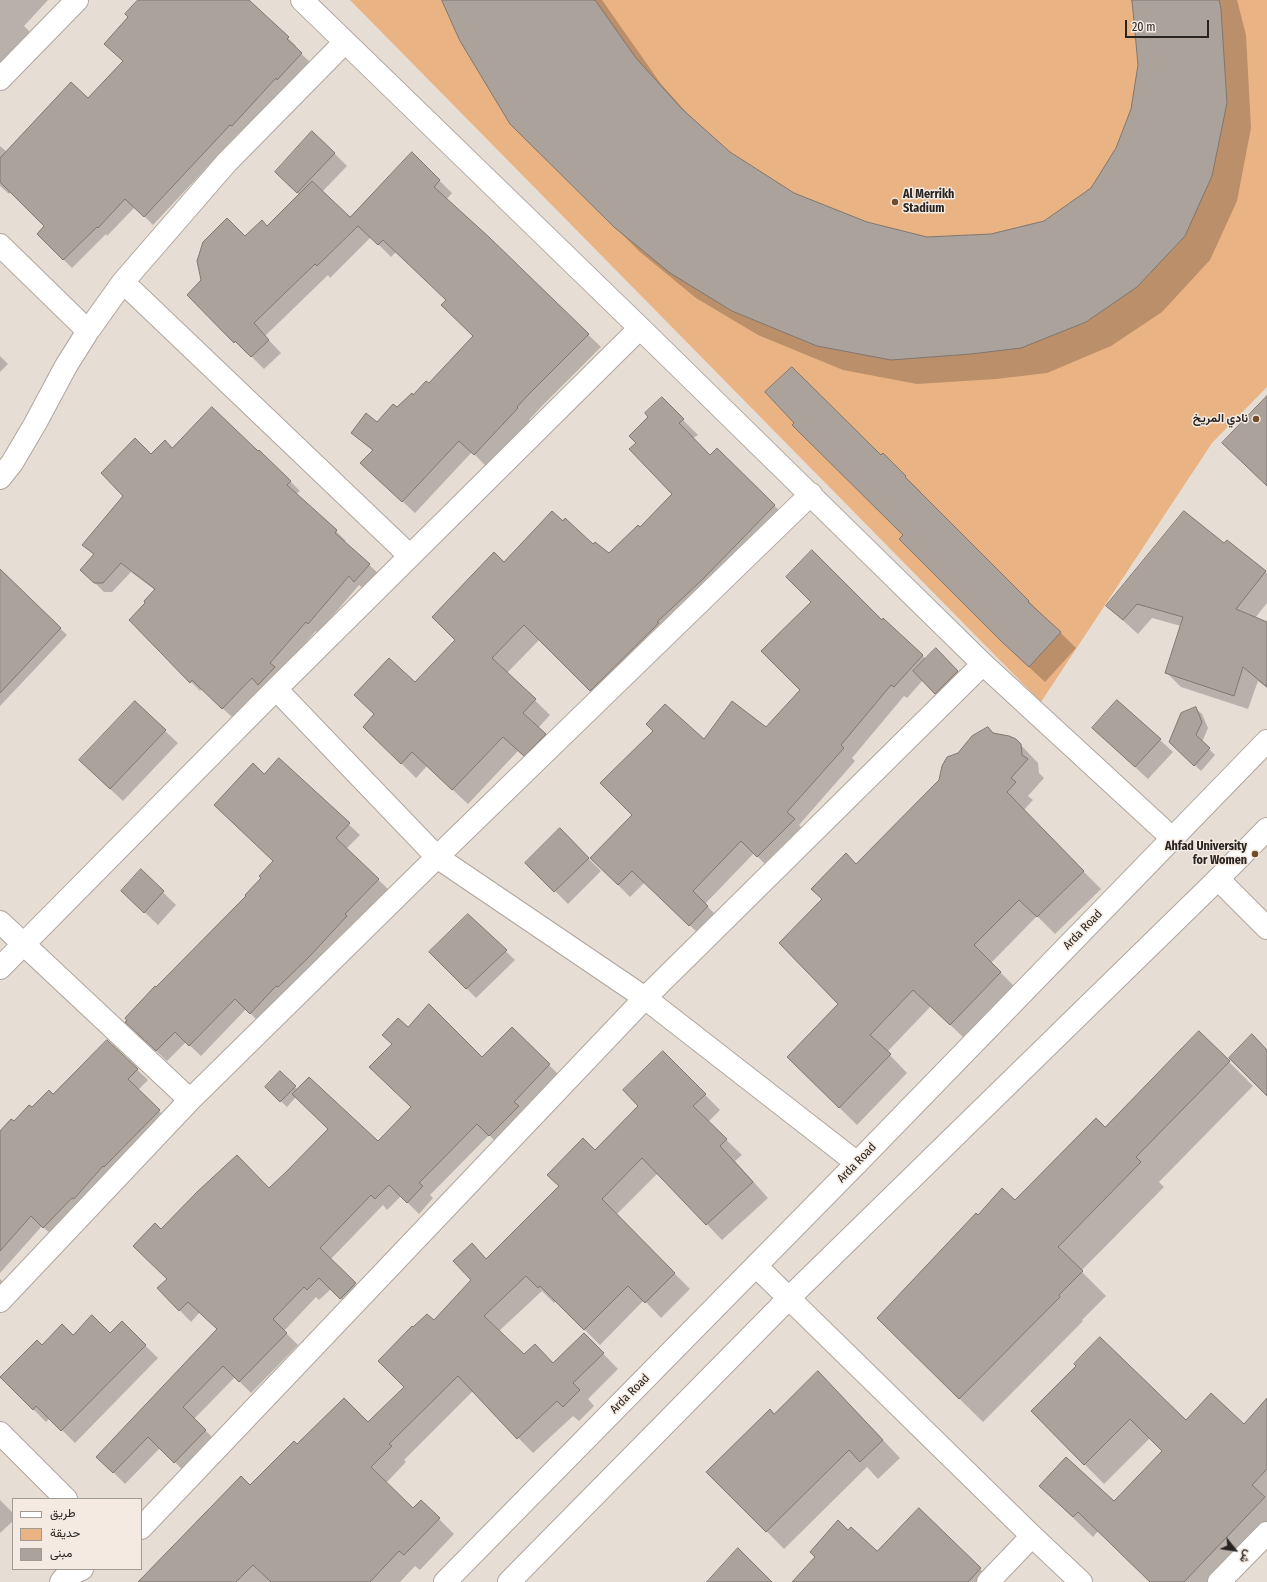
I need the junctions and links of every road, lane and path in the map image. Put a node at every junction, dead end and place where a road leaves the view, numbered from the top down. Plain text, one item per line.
1 (77, 0) edge
2 (302, 0) edge
3 (344, 43) junction
4 (0, 79) edge
5 (0, 245) edge
6 (123, 282) junction
7 (640, 328) junction
8 (88, 331) junction
9 (0, 478) edge
10 (811, 494) junction
11 (410, 556) junction
12 (983, 664) junction
13 (276, 689) junction
14 (1267, 741) edge
15 (1267, 829) edge
16 (1172, 838) junction
17 (437, 857) junction
18 (1218, 879) junction
19 (0, 922) edge
20 (1267, 928) edge
21 (22, 944) junction
22 (0, 968) edge
23 (645, 998) junction
24 (190, 1100) junction
25 (857, 1163) junction
26 (756, 1266) junction
27 (789, 1298) junction
28 (0, 1301) edge
29 (0, 1433) edge
30 (65, 1498) edge
31 (142, 1527) edge
32 (1267, 1534) edge
33 (1032, 1536) junction
34 (445, 1582) edge
35 (509, 1582) edge
36 (988, 1582) edge
37 (1081, 1582) edge
38 (1219, 1582) edge

1 - 4 street
2 - 3 street
3 - 6 street
3 - 7 street
5 - 8 street
6 - 8 street
6 - 11 street
7 - 10 street
7 - 11 street
8 - 9 street
10 - 12 street
10 - 17 street
11 - 13 street
12 - 16 street
12 - 23 street
13 - 17 street
13 - 21 street
14 - 16 street, Arda Road
15 - 18 street
16 - 25 street, Arda Road
17 - 23 street
17 - 24 street
18 - 20 street
18 - 27 street
19 - 21 street
21 - 22 street
21 - 24 street
23 - 25 street
23 - 31 street
24 - 28 street
25 - 26 street, Arda Road
26 - 27 street
26 - 34 street, Arda Road
27 - 33 street
27 - 35 street
29 - 30 street
32 - 38 street
33 - 36 street
33 - 37 street

